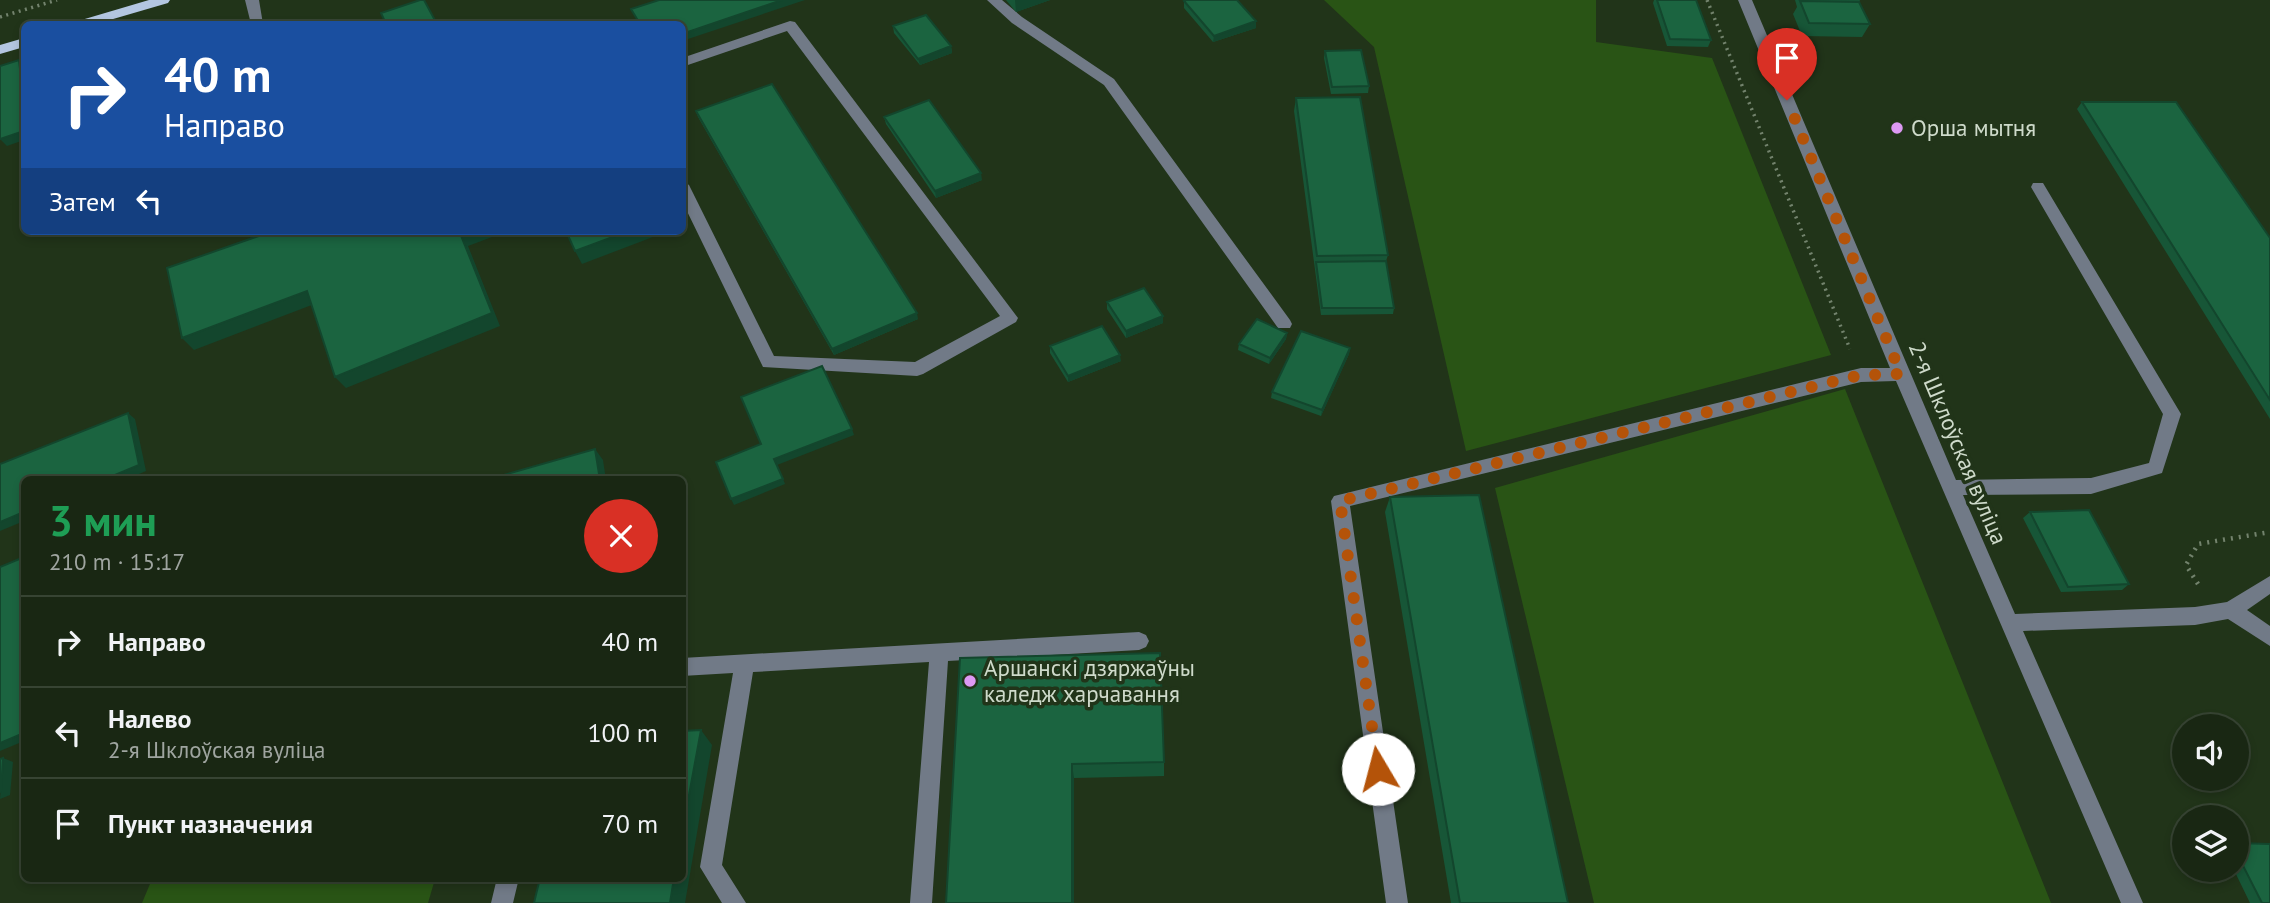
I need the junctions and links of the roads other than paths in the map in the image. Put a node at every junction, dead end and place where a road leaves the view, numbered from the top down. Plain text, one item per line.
1 (163, 0) edge
2 (252, 0) edge
3 (994, 0) edge
4 (1745, 0) edge
5 (93, 21) edge
6 (256, 21) edge
7 (21, 44) edge
8 (0, 50) edge
9 (686, 62) edge
10 (2038, 187) dead end
11 (686, 193) edge
12 (1284, 324) dead end
13 (1901, 374) junction
14 (1951, 488) junction
15 (2270, 584) edge
16 (2231, 610) junction
17 (2010, 623) junction
18 (2270, 636) edge
19 (1139, 641) dead end
20 (939, 653) junction
21 (744, 666) junction
22 (686, 667) edge
23 (507, 882) edge
24 (502, 903) edge
25 (735, 903) edge
26 (921, 903) edge
27 (1398, 903) edge
28 (2132, 903) edge

1 - 5 main road
2 - 6 street
3 - 12 street
4 - 13 street, 2-я Шклоўская вуліца
7 - 8 main road
9 - 11 street
10 - 14 street
13 - 14 street, 2-я Шклоўская вуліца
13 - 27 street
14 - 17 street, 2-я Шклоўская вуліца
15 - 16 street
16 - 17 street
16 - 18 street
17 - 28 street, 2-я Шклоўская вуліца
19 - 20 street
20 - 21 street
20 - 26 street
21 - 22 street
21 - 25 street
23 - 24 street

